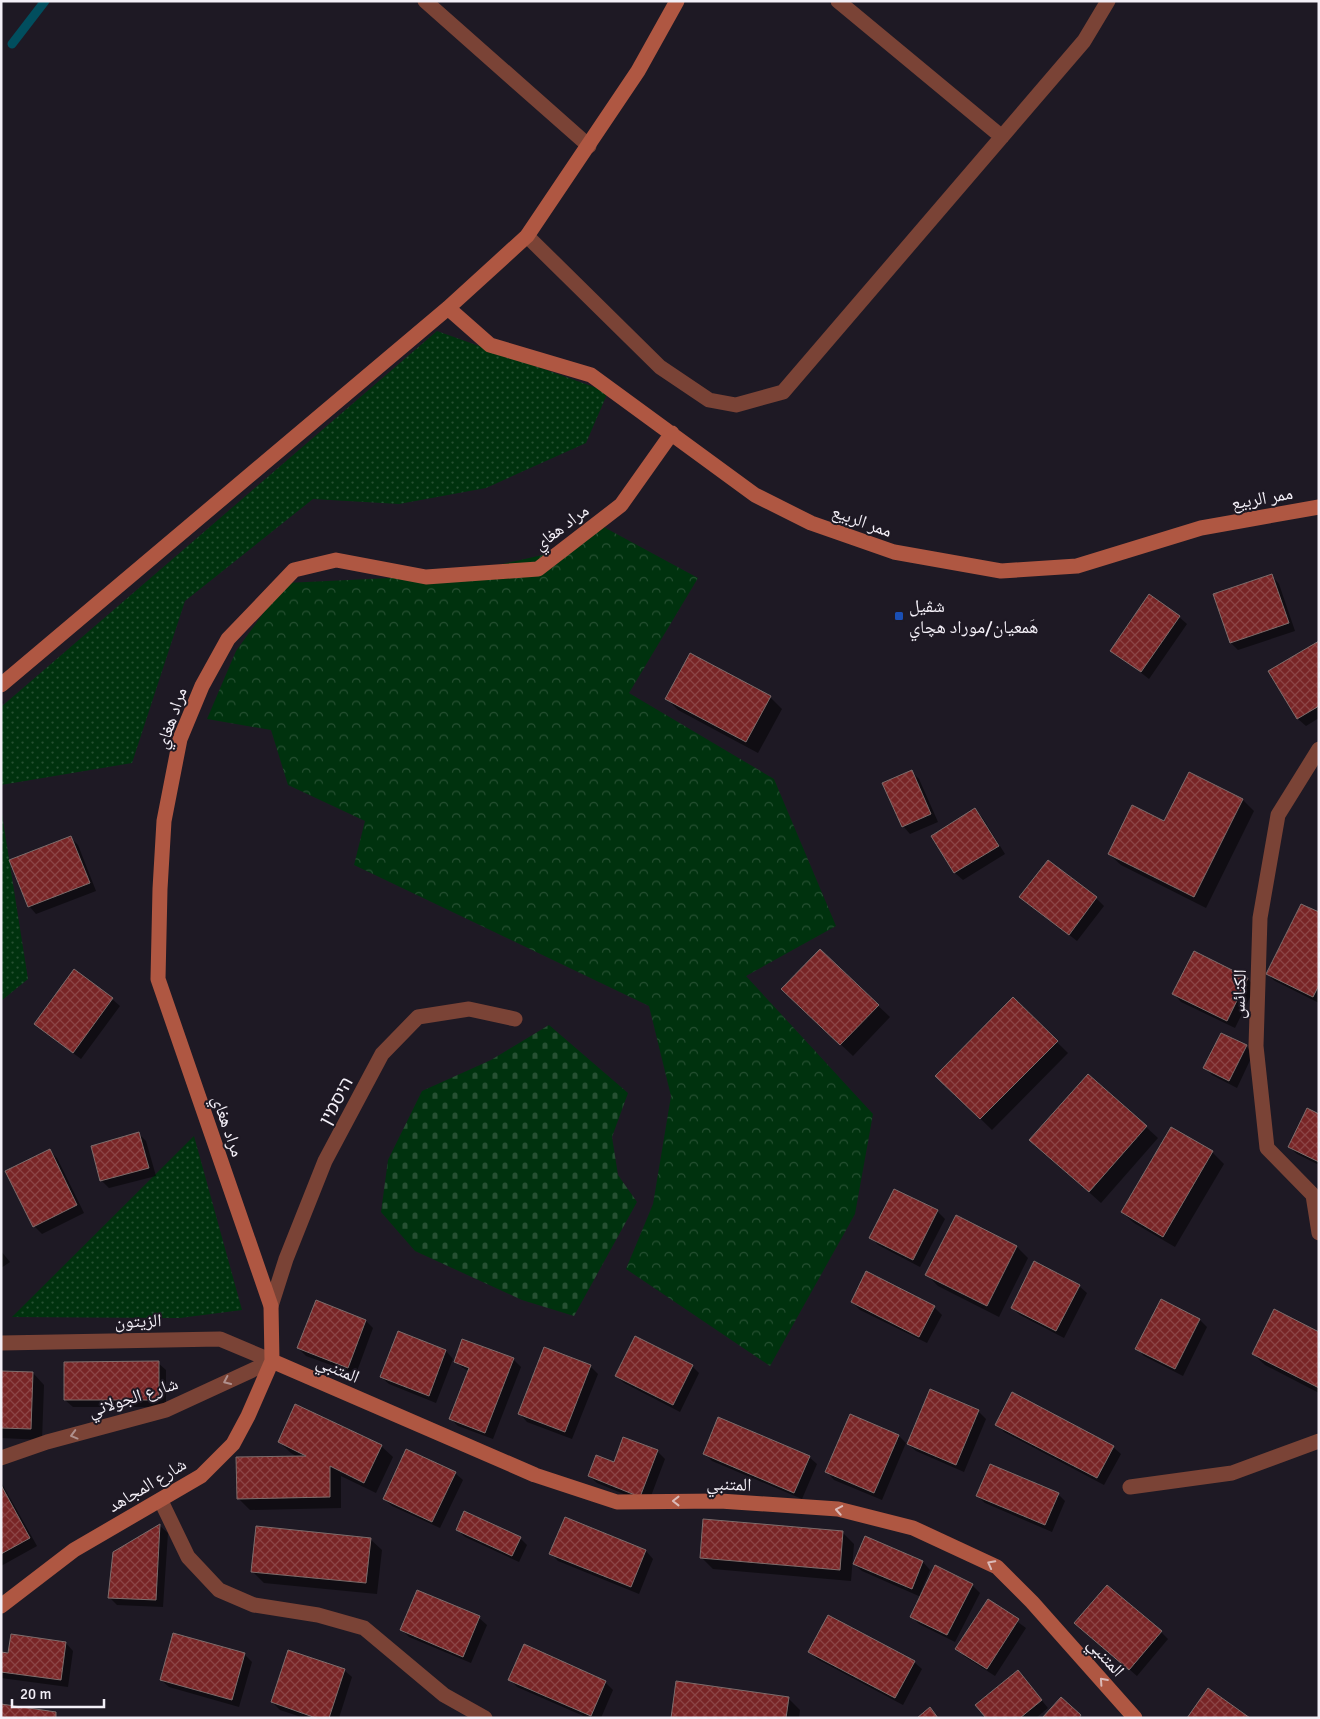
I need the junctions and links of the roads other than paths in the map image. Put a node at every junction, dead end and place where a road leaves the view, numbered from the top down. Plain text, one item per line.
1 (425, 1) edge
2 (677, 1) edge
3 (838, 1) edge
4 (1108, 1) edge
5 (1002, 137) junction
6 (589, 146) junction
7 (527, 236) junction
8 (448, 308) junction
9 (672, 433) junction
10 (1319, 507) edge
11 (1, 685) edge
12 (1319, 749) edge
13 (515, 1019) dead end
14 (1318, 1231) edge
15 (271, 1306) junction
16 (1, 1344) edge
17 (272, 1361) junction
18 (1319, 1441) edge
19 (1, 1458) edge
20 (1130, 1487) dead end
21 (161, 1501) junction
22 (1, 1606) edge
23 (484, 1718) edge
24 (1135, 1718) edge

1 - 6 street
2 - 6 street
3 - 5 street
4 - 5 street
5 - 7 street
6 - 7 street
7 - 8 street
8 - 9 street, ممر الربيع
8 - 11 street
9 - 10 street, ممر الربيع
9 - 15 street, مراد هغاي
12 - 14 street, الكنائس
13 - 15 street, היסמין
15 - 17 street, مراد هغاي
16 - 17 street, الزيتون
17 -> 19 street, شارع الجولاني
17 - 21 street, شارع المجاهد
24 -> 17 street, المتنبي
18 - 20 street
21 - 22 street, شارع المجاهد
21 - 23 street

